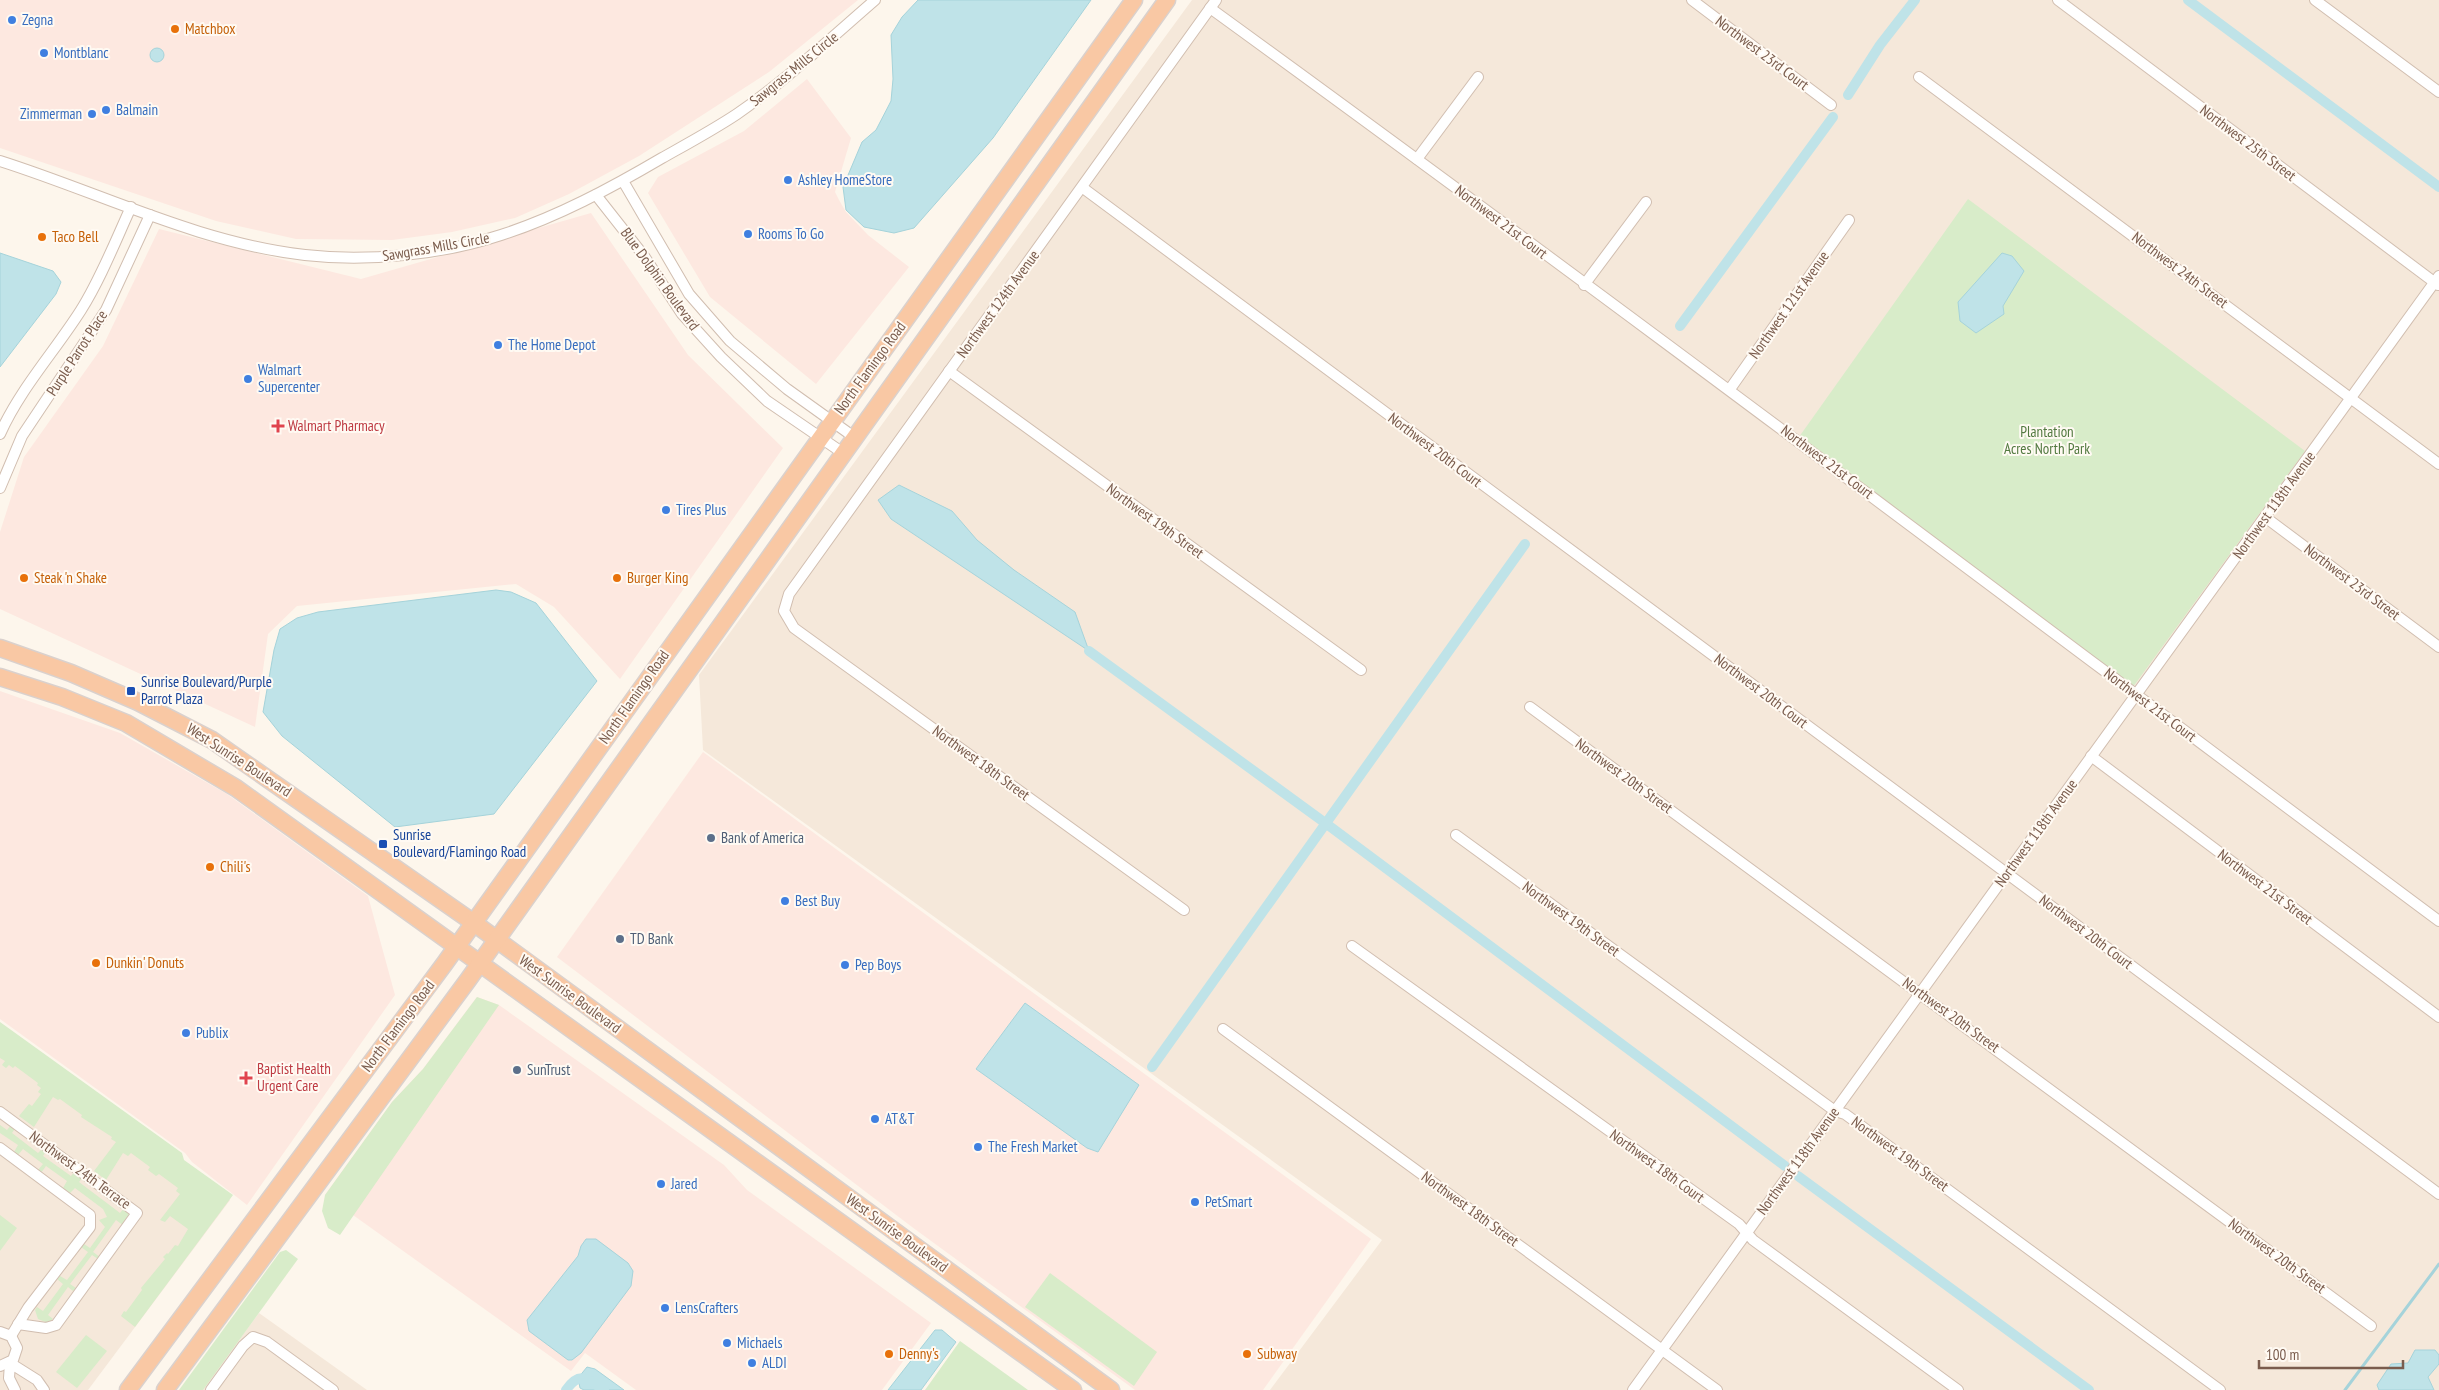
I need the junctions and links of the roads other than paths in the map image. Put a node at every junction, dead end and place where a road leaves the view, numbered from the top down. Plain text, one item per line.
1 (875, 0) edge
2 (1134, 0) edge
3 (1167, 0) edge
4 (1692, 0) edge
5 (2058, 0) edge
6 (2315, 0) edge
7 (1213, 4) edge
8 (1478, 77) dead end
9 (1920, 77) dead end
10 (2439, 92) edge
11 (1831, 106) dead end
12 (1417, 159) junction
13 (0, 161) edge
14 (623, 181) junction
15 (1083, 188) junction
16 (596, 195) junction
17 (1646, 202) dead end
18 (131, 207) junction
19 (150, 215) junction
20 (1850, 220) dead end
21 (2438, 281) edge
22 (1584, 285) junction
23 (949, 371) junction
24 (1730, 389) junction
25 (2351, 398) junction
26 (832, 422) junction
27 (0, 434) edge
28 (820, 438) junction
29 (854, 438) junction
30 (843, 453) junction
31 (2439, 464) edge
32 (0, 488) edge
33 (2265, 517) junction
34 (784, 610) joint
35 (2439, 647) edge
36 (0, 648) edge
37 (1361, 670) dead end
38 (0, 676) edge
39 (2136, 695) junction
40 (1530, 707) dead end
41 (2091, 756) junction
42 (1456, 835) dead end
43 (2006, 873) junction
44 (1184, 910) dead end
45 (2439, 921) edge
46 (474, 923) junction
47 (497, 940) junction
48 (457, 946) junction
49 (1352, 946) dead end
50 (480, 963) junction
51 (1921, 993) junction
52 (2439, 1017) edge
53 (1223, 1029) dead end
54 (1835, 1111) junction
55 (0, 1112) edge
56 (0, 1148) edge
57 (2439, 1194) edge
58 (1746, 1233) junction
59 (18, 1324) junction
60 (2371, 1326) dead end
61 (0, 1332) edge
62 (11, 1336) junction
63 (1662, 1350) junction
64 (5, 1365) edge
65 (28, 1374) junction
66 (14, 1387) edge
67 (36, 1390) edge
68 (44, 1390) edge
69 (128, 1390) edge
70 (165, 1390) edge
71 (211, 1390) edge
72 (333, 1390) edge
73 (1074, 1390) edge
74 (1111, 1390) edge
75 (1633, 1390) edge
76 (1717, 1390) edge
77 (1958, 1390) edge
78 (2220, 1390) edge

1 - 14 street, Sawgrass Mills Circle
2 - 26 highway, North Flamingo Road
3 - 29 highway, North Flamingo Road
4 - 11 street, Northwest 23rd Court
5 - 21 street, Northwest 25th Street
6 - 10 street
7 - 12 street, Northwest 21st Court
7 - 15 street, Northwest 124th Avenue
8 - 12 street
9 - 25 street, Northwest 24th Street
12 - 22 street, Northwest 21st Court
13 - 18 street, Sawgrass Mills Circle
14 - 16 street, Sawgrass Mills Circle
14 - 26 street, Blue Dolphin Boulevard
15 - 23 street, Northwest 124th Avenue
15 - 43 street, Northwest 20th Court
16 - 19 street, Sawgrass Mills Circle
16 - 28 street, Blue Dolphin Boulevard
17 - 22 street
18 - 19 street, Sawgrass Mills Circle
18 - 27 street, Purple Parrot Place
19 - 32 street, Purple Parrot Place
20 - 24 street, Northwest 121st Avenue
21 - 25 street, Northwest 118th Avenue
22 - 24 street, Northwest 21st Court
23 - 34 street, Northwest 124th Avenue
23 - 37 street, Northwest 19th Street
24 - 39 street, Northwest 21st Court
25 - 31 street, Northwest 24th Street
25 - 33 street, Northwest 118th Avenue
26 - 28 highway, North Flamingo Road
26 - 29 street, Blue Dolphin Boulevard
28 - 30 street, Blue Dolphin Boulevard
28 - 46 highway, North Flamingo Road
29 - 30 highway, North Flamingo Road
30 - 47 highway, North Flamingo Road
33 - 35 street, Northwest 23rd Street
33 - 39 street, Northwest 118th Avenue
34 - 44 street, Northwest 18th Street
36 - 46 highway, West Sunrise Boulevard
38 - 48 highway, West Sunrise Boulevard
39 - 41 street, Northwest 118th Avenue
39 - 45 street, Northwest 21st Court
40 - 51 street, Northwest 20th Street
41 - 43 street, Northwest 118th Avenue
41 - 52 street, Northwest 21st Street
42 - 54 street, Northwest 19th Street
43 - 51 street, Northwest 118th Avenue
43 - 57 street, Northwest 20th Court
46 - 47 highway, West Sunrise Boulevard
46 - 48 highway, North Flamingo Road
47 - 50 highway, North Flamingo Road
47 - 74 highway, West Sunrise Boulevard
48 - 50 highway, West Sunrise Boulevard
48 - 69 highway, North Flamingo Road
49 - 58 street, Northwest 18th Court
50 - 70 highway, North Flamingo Road
50 - 73 highway, West Sunrise Boulevard
51 - 54 street, Northwest 118th Avenue
51 - 60 street, Northwest 20th Street
53 - 63 street, Northwest 18th Street
54 - 58 street, Northwest 118th Avenue
54 - 78 street, Northwest 19th Street
55 - 59 street, Northwest 24th Terrace
56 - 59 street
58 - 63 street, Northwest 118th Avenue
58 - 77 street, Northwest 18th Court
59 - 62 street
61 - 62 street
62 - 64 street
63 - 75 street, Northwest 118th Avenue
63 - 76 street, Northwest 18th Street
64 - 65 street
64 - 66 street
65 - 66 street
65 - 67 street
65 - 68 street
71 - 72 street

